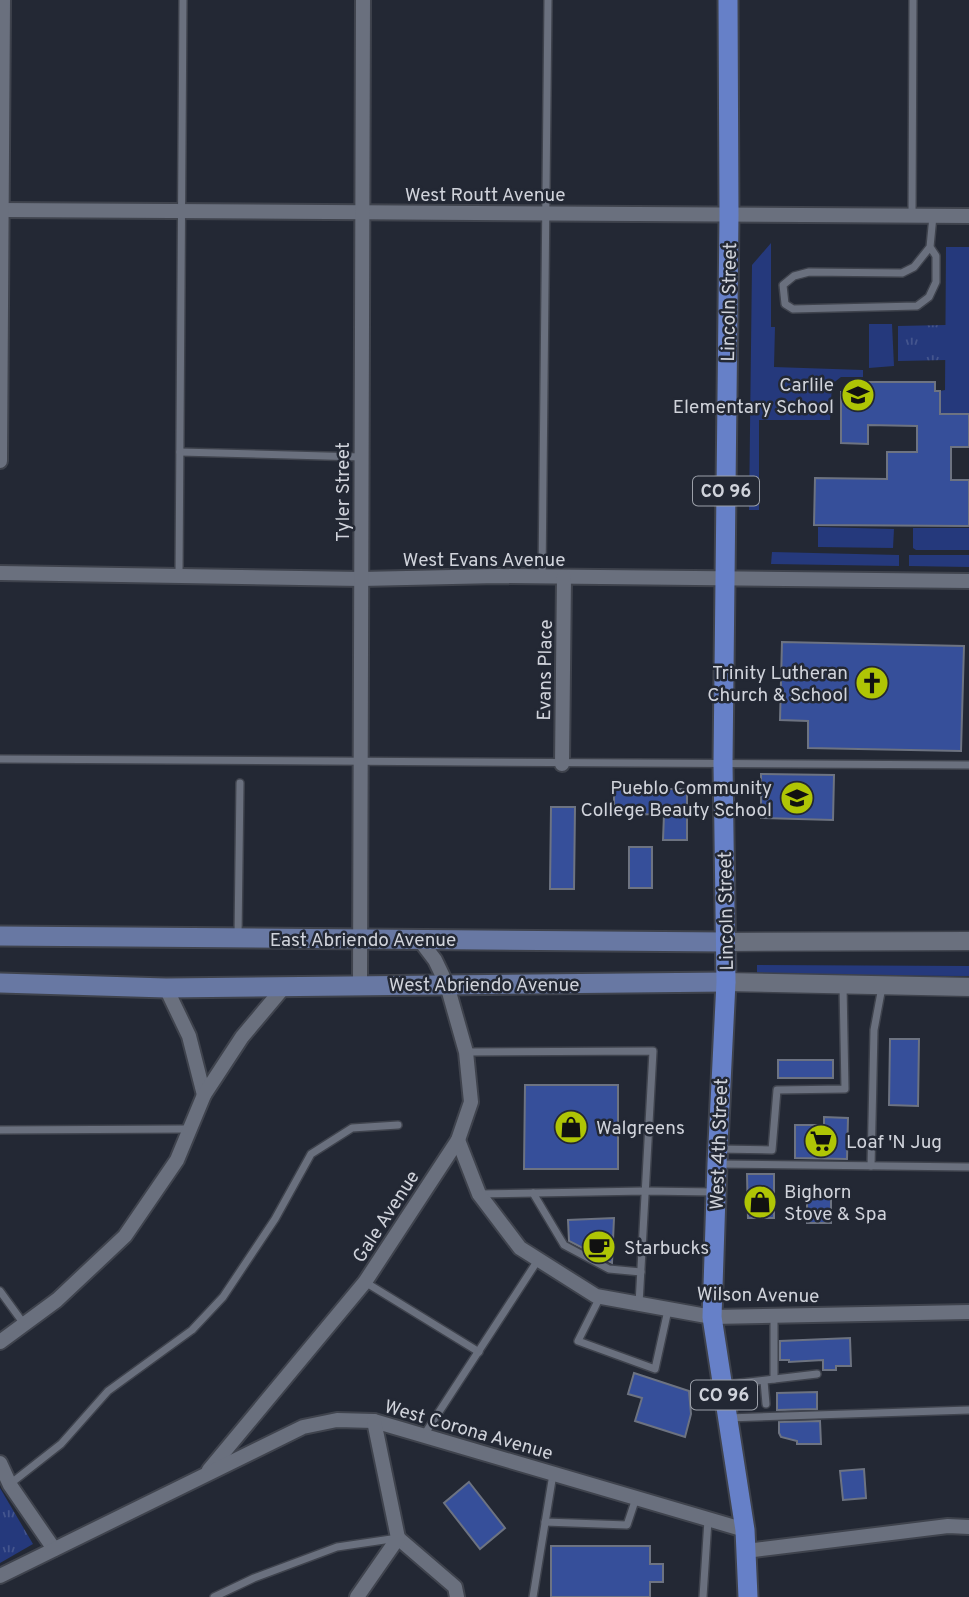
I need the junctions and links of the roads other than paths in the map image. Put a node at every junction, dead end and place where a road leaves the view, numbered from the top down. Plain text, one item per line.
1 (3, 0) edge
2 (183, 0) edge
3 (363, 0) edge
4 (548, 0) edge
5 (729, 0) edge
6 (913, 0) edge
7 (1, 211) edge
8 (181, 212) junction
9 (362, 213) junction
10 (547, 214) junction
11 (729, 215) junction
12 (912, 216) junction
13 (933, 216) junction
14 (969, 216) edge
15 (930, 247) junction
16 (180, 452) junction
17 (362, 457) junction
18 (0, 461) edge
19 (0, 573) edge
20 (179, 576) junction
21 (542, 577) junction
22 (564, 577) junction
23 (725, 578) junction
24 (361, 579) junction
25 (969, 581) edge
26 (0, 759) edge
27 (360, 762) junction
28 (723, 763) junction
29 (562, 764) junction
30 (969, 765) edge
31 (240, 783) dead end
32 (0, 936) edge
33 (238, 938) junction
34 (360, 938) junction
35 (419, 939) junction
36 (969, 941) edge
37 (725, 942) junction
38 (726, 982) junction
39 (0, 983) edge
40 (360, 985) junction
41 (447, 985) junction
42 (843, 985) junction
43 (882, 986) junction
44 (284, 987) junction
45 (969, 987) edge
46 (166, 988) junction
47 (466, 1052) junction
48 (204, 1095) junction
49 (398, 1125) dead end
50 (190, 1129) junction
51 (0, 1130) edge
52 (458, 1140) junction
53 (717, 1156) junction
54 (871, 1166) junction
55 (969, 1167) edge
56 (645, 1191) junction
57 (716, 1192) junction
58 (533, 1193) junction
59 (480, 1194) junction
60 (538, 1259) junction
61 (640, 1272) junction
62 (365, 1282) junction
63 (0, 1291) edge
64 (600, 1297) junction
65 (639, 1304) junction
66 (668, 1309) junction
67 (969, 1312) edge
68 (774, 1316) junction
69 (712, 1317) junction
70 (24, 1324) junction
71 (0, 1342) edge
72 (480, 1352) junction
73 (817, 1374) dead end
74 (774, 1379) junction
75 (764, 1381) junction
76 (723, 1385) junction
77 (766, 1404) dead end
78 (969, 1410) edge
79 (728, 1418) junction
80 (374, 1421) junction
81 (424, 1435) junction
82 (0, 1463) edge
83 (553, 1473) junction
84 (204, 1476) junction
85 (10, 1485) junction
86 (636, 1497) junction
87 (708, 1519) junction
88 (545, 1522) junction
89 (969, 1527) edge
90 (745, 1530) junction
91 (398, 1538) junction
92 (54, 1549) junction
93 (746, 1551) junction
94 (0, 1576) edge
95 (214, 1597) edge
96 (357, 1597) edge
97 (457, 1597) edge
98 (533, 1597) edge
99 (703, 1597) edge
100 (748, 1597) edge

1 - 7 street
2 - 8 lane
3 - 9 street, Tyler Street
4 - 10 lane
5 - 11 main road, Lincoln Street / CO 96
6 - 12 lane
7 - 8 street, West Routt Avenue
7 - 18 street
8 - 9 street, West Routt Avenue
8 - 16 lane
9 - 10 street, West Routt Avenue
9 - 17 street, Tyler Street
10 - 11 street, West Routt Avenue
10 - 21 lane
11 - 12 street, West Routt Avenue
11 - 23 main road, Lincoln Street / CO 96
12 - 13 street, West Routt Avenue
13 - 14 street, West Routt Avenue
13 - 15 lane
15 - 15 lane
16 - 17 lane
16 - 20 lane
17 - 24 street, Tyler Street
19 - 20 street, West Evans Avenue
20 - 24 street, West Evans Avenue
21 - 22 street, West Evans Avenue
21 - 24 street, West Evans Avenue
22 - 23 street, West Evans Avenue
22 - 29 street, Evans Place
23 - 25 street, West Evans Avenue
23 - 28 main road, Lincoln Street / CO 96
24 - 27 street, Tyler Street
26 - 27 lane
27 - 29 lane
27 - 34 street, Tyler Street
28 - 29 lane
28 - 30 lane
28 - 37 main road, Lincoln Street / CO 96
31 - 33 lane
32 - 33 main road, East Abriendo Avenue
33 - 34 main road, East Abriendo Avenue
34 - 35 main road, East Abriendo Avenue
34 - 40 street, Tyler Street
35 - 37 main road, East Abriendo Avenue
35 - 41 street, Gale Avenue
36 - 37 street
37 - 38 main road, Lincoln Street / CO 96
38 - 41 main road, West Abriendo Avenue
38 - 42 street, West Abriendo Avenue
38 - 53 main road, West 4th Street / CO 96
39 - 46 main road, West Abriendo Avenue
40 - 41 main road, West Abriendo Avenue
40 - 44 main road, West Abriendo Avenue
41 - 47 street, Gale Avenue
42 - 43 street, West Abriendo Avenue
42 - 53 lane
43 - 45 street, West Abriendo Avenue
43 - 54 lane
44 - 46 main road, West Abriendo Avenue
44 - 48 street
46 - 48 street
47 - 52 street, Gale Avenue
47 - 56 lane
48 - 50 street
49 - 85 lane
50 - 51 lane
50 - 70 street
52 - 59 street, Wilson Avenue
52 - 62 street, Gale Avenue
53 - 54 lane
53 - 57 main road, West 4th Street / CO 96
54 - 55 lane
56 - 57 lane
56 - 58 lane
56 - 61 lane
57 - 69 main road, West 4th Street / CO 96
58 - 59 lane
58 - 61 lane
59 - 60 street, Wilson Avenue
60 - 64 street, Wilson Avenue
60 - 72 lane
61 - 65 lane
62 - 72 lane
62 - 84 street, Gale Avenue
63 - 70 lane
64 - 65 street, Wilson Avenue
64 - 66 lane
65 - 66 street, Wilson Avenue
66 - 69 street, Wilson Avenue
67 - 68 street, Wilson Avenue
68 - 69 street, Wilson Avenue
68 - 74 lane
69 - 76 main road, West 4th Street / CO 96
70 - 71 street
72 - 81 lane
73 - 74 lane
74 - 75 lane
75 - 76 lane
75 - 77 lane
76 - 79 main road, West 4th Street / CO 96
78 - 79 lane
79 - 90 main road, West 4th Street / CO 96
80 - 81 street, West Corona Avenue
80 - 84 street, West Corona Avenue
80 - 91 street
81 - 83 street, West Corona Avenue
82 - 85 street
83 - 86 street, West Corona Avenue
83 - 88 lane
84 - 92 street, West Corona Avenue
85 - 92 street
86 - 87 street, West Corona Avenue
86 - 88 lane
87 - 90 street, West Corona Avenue
87 - 99 lane
88 - 98 lane
89 - 93 street
90 - 93 main road, West 4th Street / CO 96
91 - 95 lane
91 - 96 street
91 - 97 street
92 - 94 street, West Corona Avenue
93 - 100 main road, West 4th Street / CO 96

